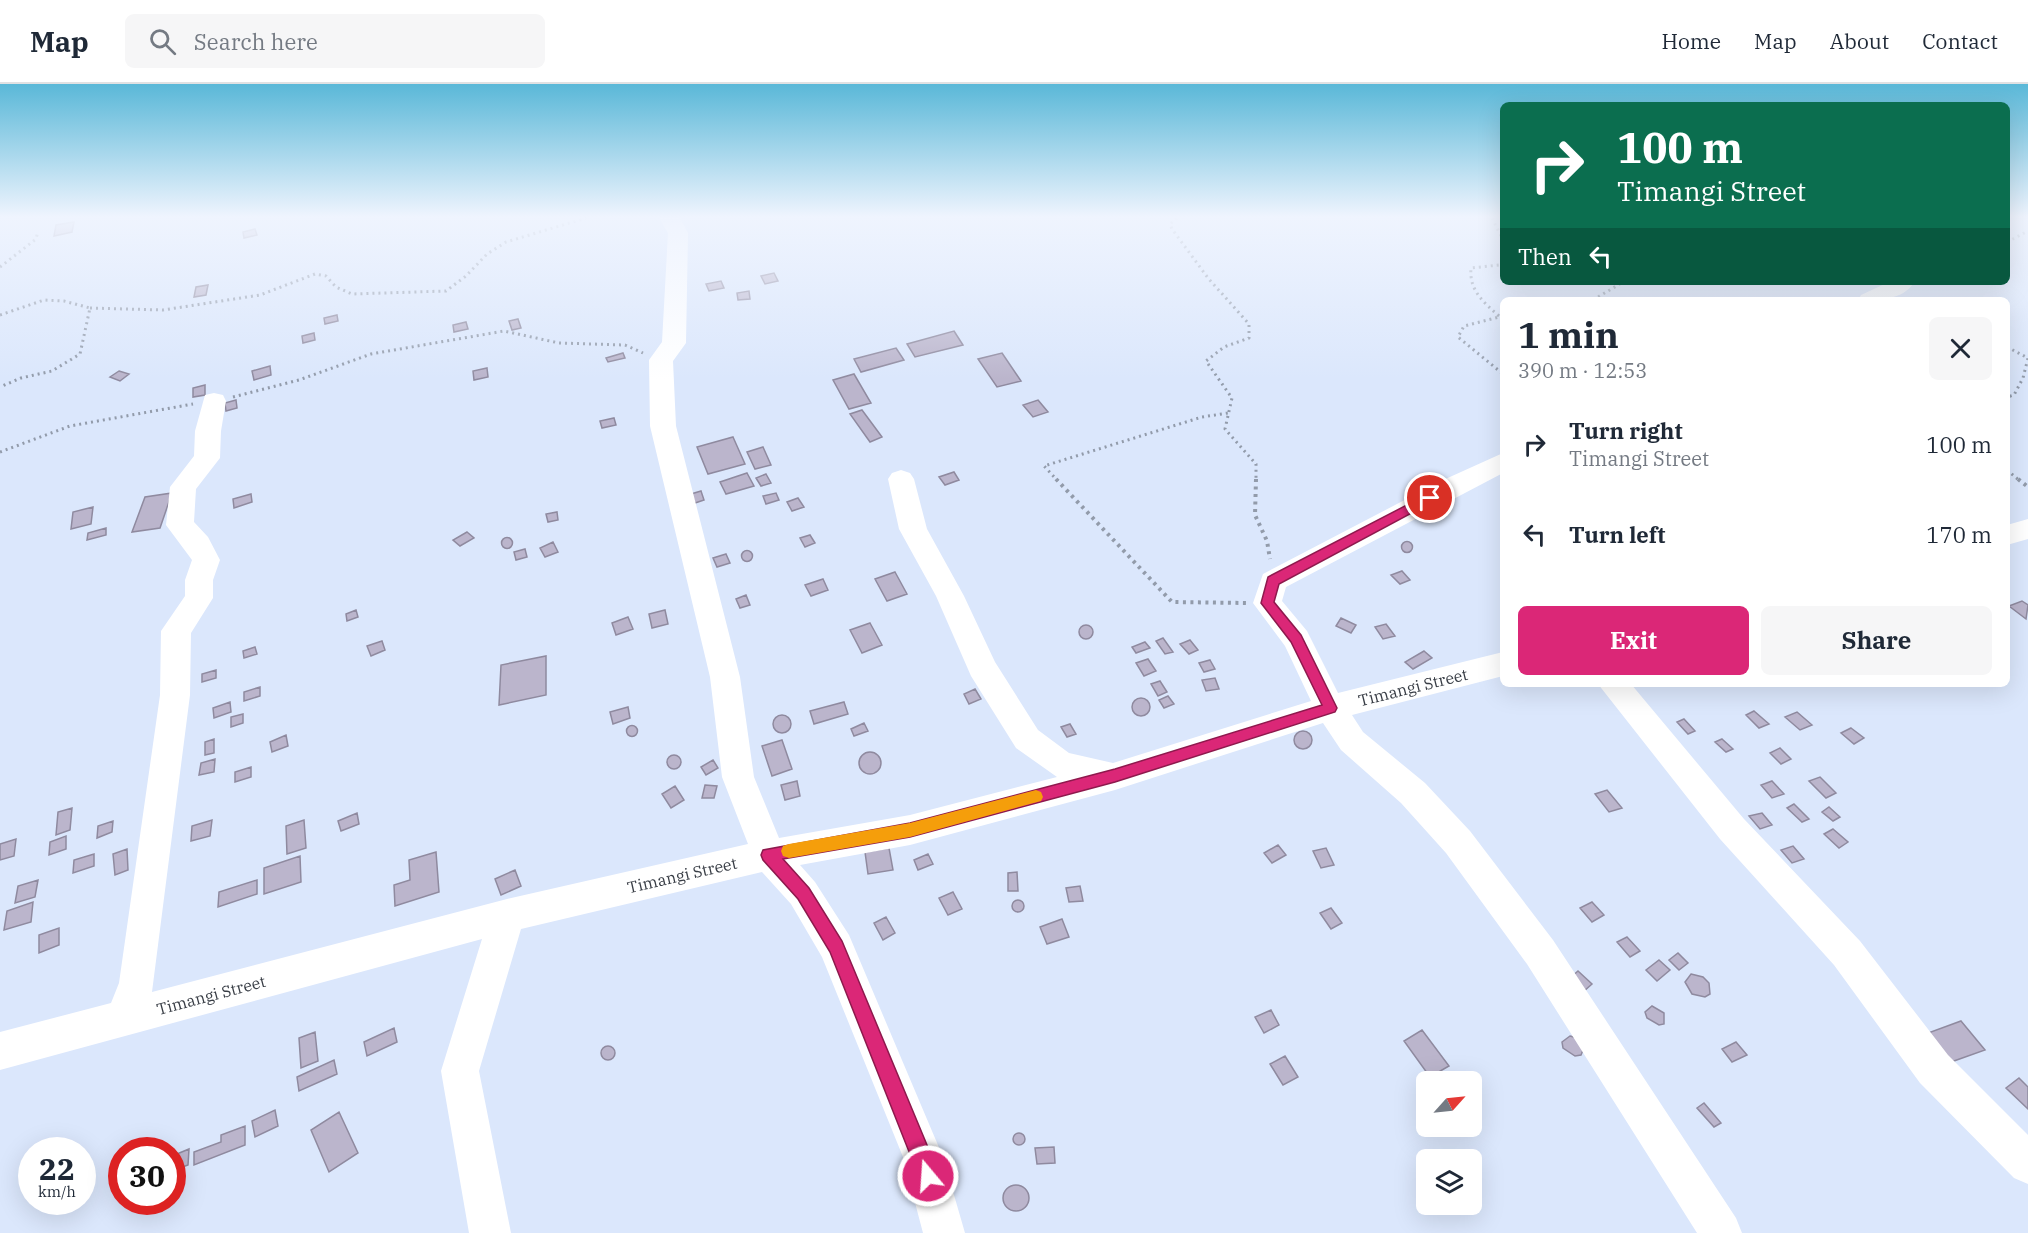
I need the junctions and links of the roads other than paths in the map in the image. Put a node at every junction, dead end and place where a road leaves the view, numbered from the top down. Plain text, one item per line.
1 (677, 272) edge
2 (1900, 285) edge
3 (1875, 297) edge
4 (214, 401) road end
5 (1500, 463) edge
6 (900, 479) dead end
7 (2028, 530) edge
8 (2010, 534) edge
9 (1500, 665) edge
10 (1615, 687) edge
11 (1330, 708) junction
12 (1115, 776) junction
13 (769, 855) junction
14 (507, 916) junction
15 (124, 1018) junction
16 (0, 1051) edge
17 (2028, 1164) edge
18 (490, 1233) edge
19 (944, 1233) edge
20 (1720, 1233) edge

1 - 13 street
2 - 3 street
4 - 15 street
5 - 11 street
6 - 12 street
7 - 8 street
9 - 11 street, Timangi Street
10 - 17 street
11 - 12 street, Timangi Street
11 - 20 street
12 - 13 street, Timangi Street
13 - 14 street, Timangi Street
13 - 19 street
14 - 15 street, Timangi Street
14 - 18 street
15 - 16 street, Timangi Street

